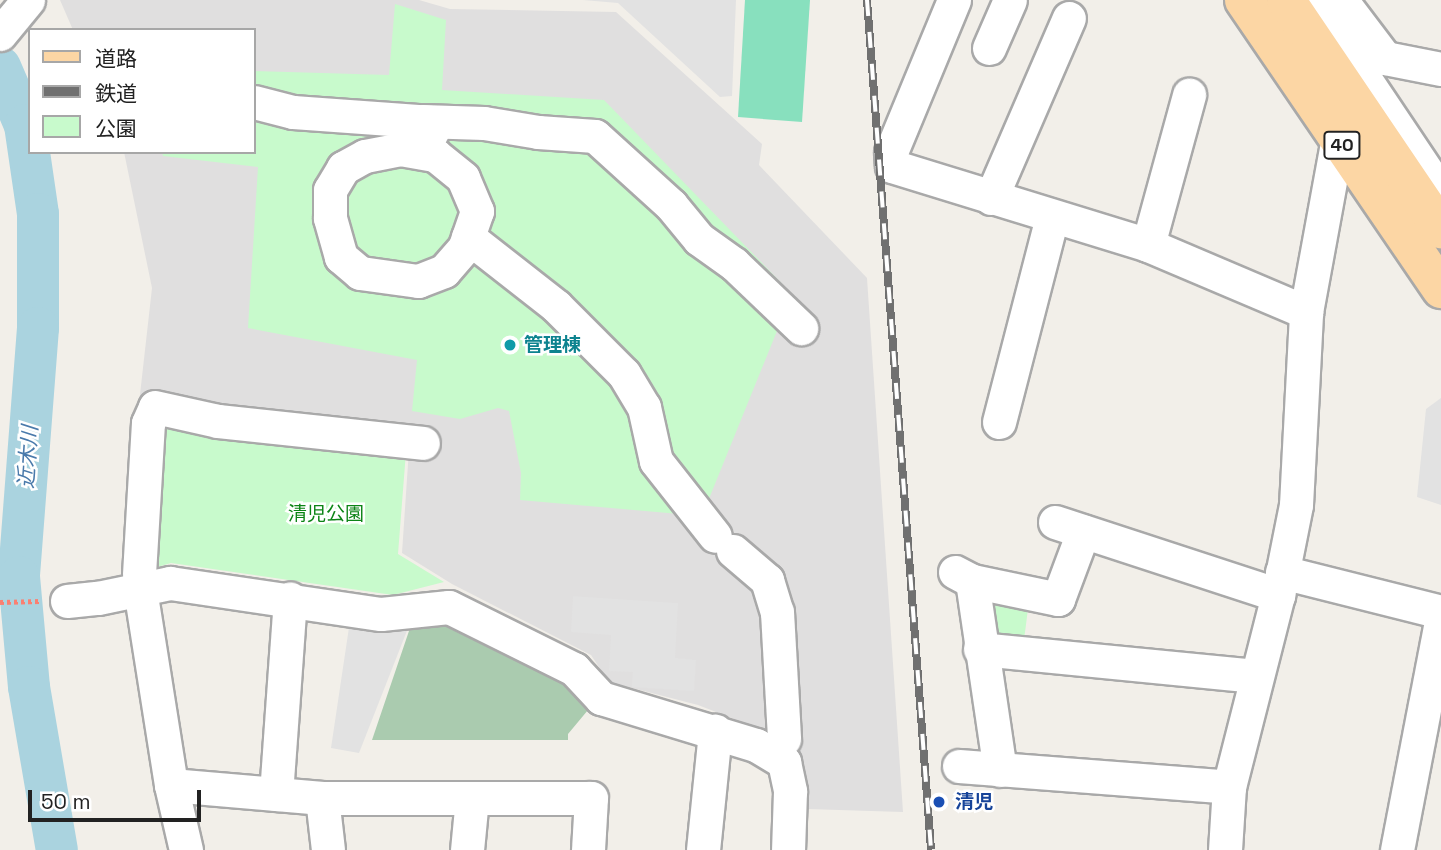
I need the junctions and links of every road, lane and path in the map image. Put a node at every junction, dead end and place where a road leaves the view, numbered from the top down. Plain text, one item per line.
1 (28, 0) edge
2 (954, 0) edge
3 (1010, 0) edge
4 (1237, 0) edge
5 (1244, 0) edge
6 (1286, 0) edge
7 (1334, 1) edge
8 (1069, 18) dead end
9 (0, 34) edge
10 (989, 48) dead end
11 (1326, 65) junction
12 (1441, 69) edge
13 (1189, 95) dead end
14 (256, 103) edge
15 (422, 121) junction
16 (1338, 138) junction
17 (429, 155) junction
18 (1441, 193) edge
19 (991, 198) junction
20 (1052, 217) junction
21 (1441, 229) edge
22 (468, 237) junction
23 (1148, 245) junction
24 (1441, 289) edge
25 (1306, 312) junction
26 (801, 328) dead end
27 (999, 422) dead end
28 (423, 443) dead end
29 (140, 582) junction
30 (1280, 584) junction
31 (290, 599) junction
32 (67, 601) joint
33 (0, 602) edge
34 (1441, 612) edge
35 (1441, 622) edge
36 (980, 649) junction
37 (1255, 676) junction
38 (715, 731) junction
39 (783, 740) dead end
40 (959, 766) dead end
41 (1000, 771) junction
42 (171, 785) junction
43 (1229, 787) junction
44 (275, 794) junction
45 (322, 798) junction
46 (472, 798) junction
47 (186, 850) edge
48 (328, 850) edge
49 (467, 850) edge
50 (588, 850) edge
51 (703, 850) edge
52 (788, 850) edge
53 (1225, 850) edge
54 (1397, 850) edge

1 - 9 street
2 - 19 street
3 - 10 street
4 - 11 street
5 - 11 main road, 40
6 - 11 main road, 40
7 - 11 street
7 - 12 street
8 - 19 street
11 - 16 main road, 40
11 - 18 street
11 - 21 main road, 40
13 - 23 street
14 - 15 street
15 - 17 street
15 - 26 street
16 - 24 main road, 40
16 - 25 street
17 - 22 street
17 - 22 street
19 - 20 street
20 - 23 street
20 - 27 street
22 - 39 street
23 - 25 street
25 - 30 street
28 - 29 street
29 - 31 street
29 - 32 street
29 - 42 street
30 - 34 street
30 - 36 street
30 - 37 street
31 - 38 street
31 - 44 street
32 - 33 path
35 - 54 street
36 - 37 street
36 - 41 street
37 - 43 street
38 - 51 street
38 - 52 street
40 - 41 street
41 - 43 street
42 - 44 street
42 - 47 street
43 - 53 street
44 - 45 street
45 - 46 street
45 - 48 street
46 - 49 street
46 - 50 street

